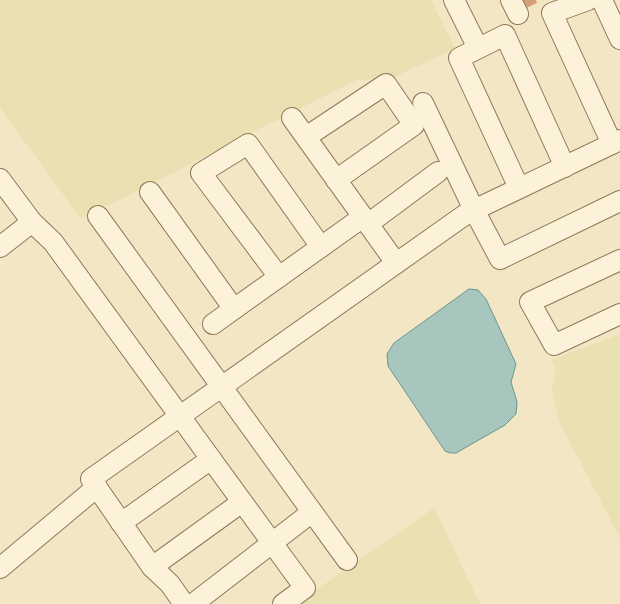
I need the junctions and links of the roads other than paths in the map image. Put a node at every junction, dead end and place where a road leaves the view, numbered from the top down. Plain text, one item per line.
1 (454, 0) edge
2 (588, 0) edge
3 (602, 0) edge
4 (620, 39) edge
5 (474, 40) dead end
6 (423, 103) dead end
7 (292, 118) dead end
8 (306, 137) junction
9 (616, 142) edge
10 (565, 167) junction
11 (438, 172) dead end
12 (0, 179) edge
13 (336, 180) junction
14 (519, 188) junction
15 (150, 192) dead end
16 (620, 201) edge
17 (470, 212) junction
18 (98, 216) dead end
19 (365, 220) junction
20 (32, 222) junction
21 (0, 247) edge
22 (321, 247) junction
23 (620, 260) edge
24 (396, 263) junction
25 (278, 277) junction
26 (234, 309) junction
27 (620, 314) edge
28 (213, 324) dead end
29 (222, 387) junction
30 (180, 416) junction
31 (211, 459) junction
32 (97, 488) junction
33 (242, 502) junction
34 (312, 512) junction
35 (121, 523) junction
36 (272, 543) junction
37 (347, 560) dead end
38 (152, 566) junction
39 (0, 568) edge
40 (184, 604) edge
41 (193, 604) edge
42 (283, 604) edge

1 - 5 street
2 - 9 street
3 - 4 street
6 - 17 street
7 - 8 street
8 - 13 street
8 - 13 street
9 - 10 street
10 - 14 street
10 - 14 street
11 - 19 street
12 - 20 street
13 - 19 street
14 - 17 street
15 - 26 street
16 - 17 street
17 - 24 street
18 - 29 street
19 - 22 street
19 - 24 street
20 - 21 street
20 - 30 street
22 - 25 street
22 - 25 street
23 - 27 street
24 - 29 street
25 - 26 street
26 - 28 street
29 - 30 street
29 - 34 street
30 - 31 street
30 - 32 street
31 - 33 street
31 - 35 street
32 - 35 street
32 - 39 street
33 - 36 street
33 - 38 street
34 - 36 street
34 - 37 street
35 - 38 street
36 - 41 street
36 - 42 street
38 - 40 street

